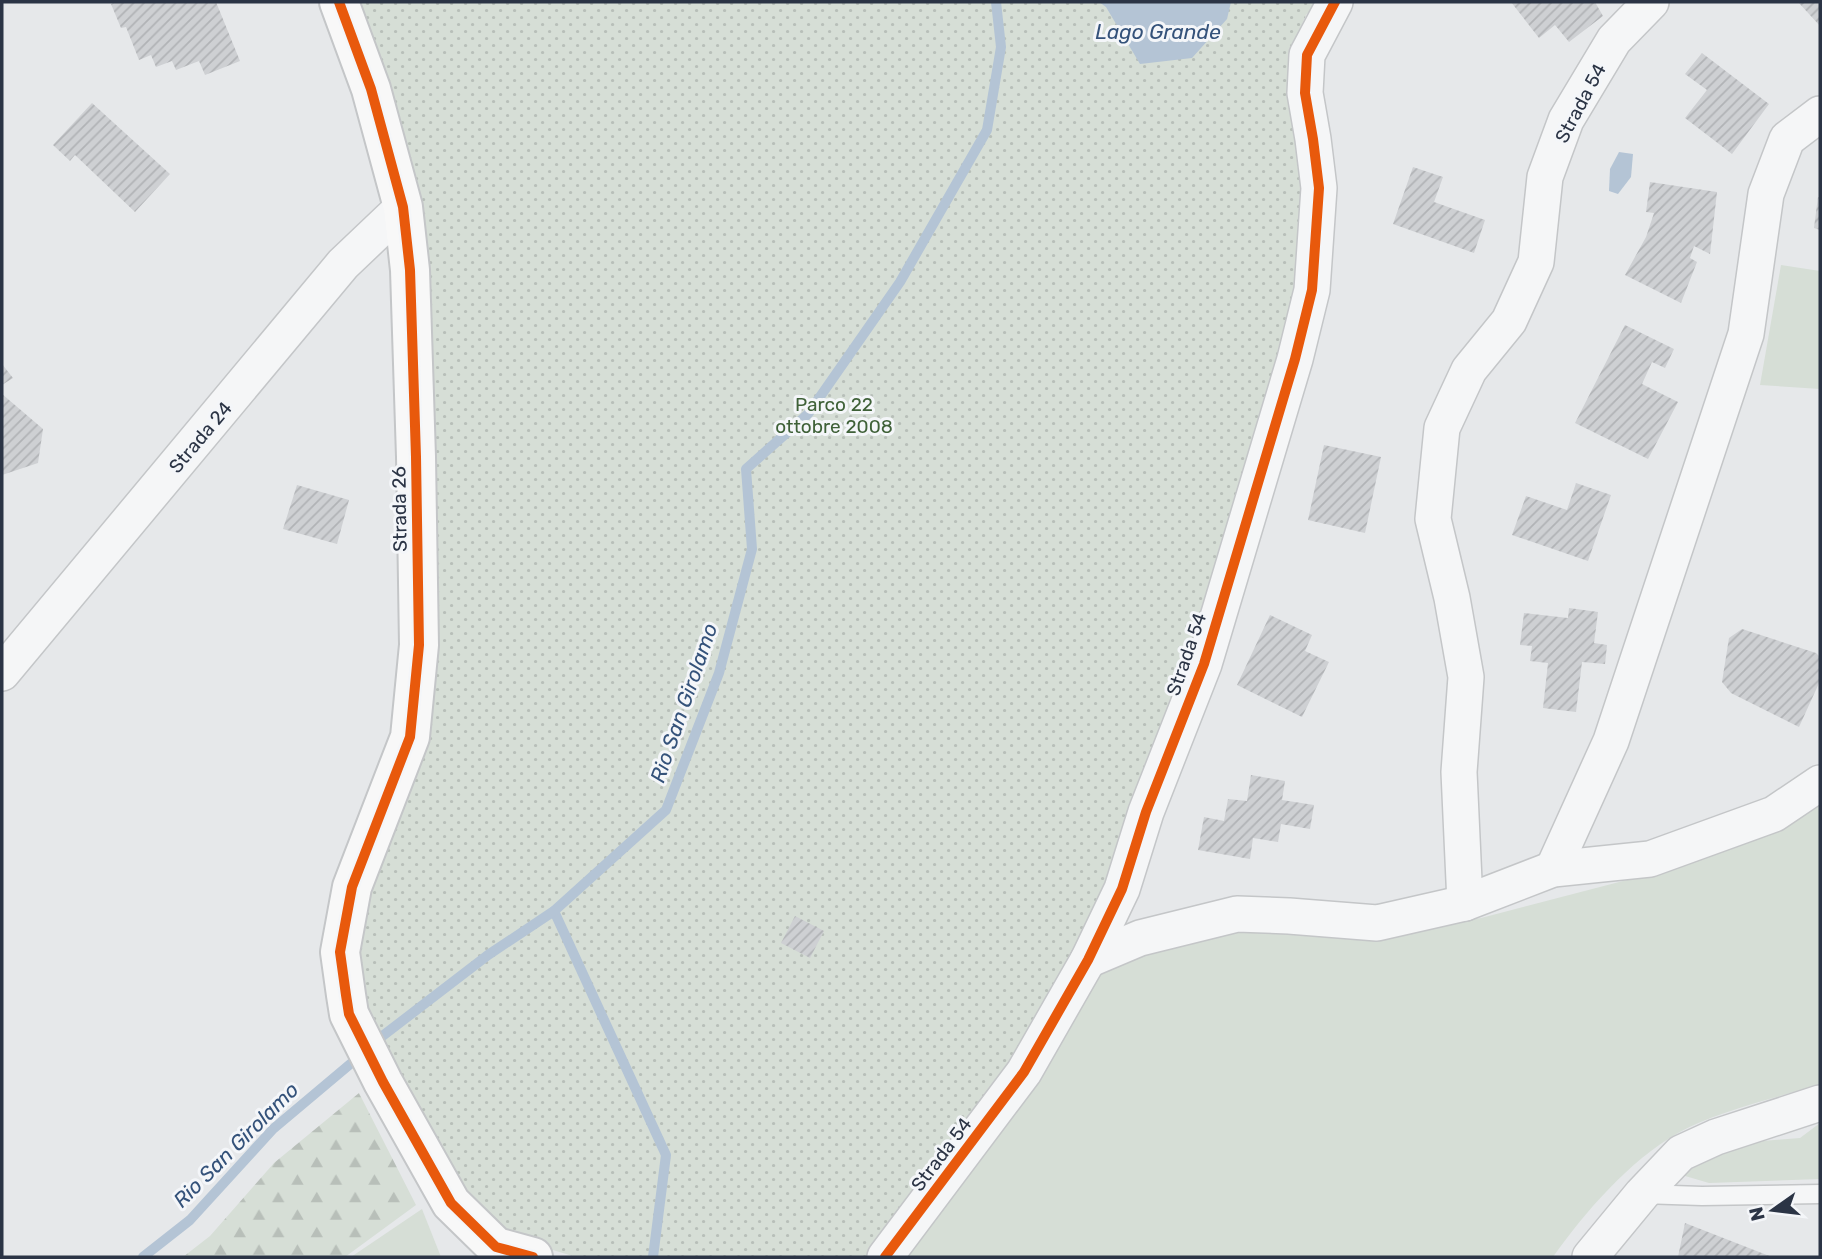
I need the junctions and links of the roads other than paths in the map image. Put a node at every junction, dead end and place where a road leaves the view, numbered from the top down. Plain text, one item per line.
1 (339, 2) edge
2 (1335, 2) edge
3 (1651, 2) edge
4 (1820, 114) edge
5 (404, 207) junction
6 (2, 673) edge
7 (1820, 783) edge
8 (1553, 870) junction
9 (1465, 903) junction
10 (1088, 960) junction
11 (1820, 1102) edge
12 (1642, 1194) junction
13 (1820, 1194) edge
14 (495, 1252) edge
15 (533, 1257) edge
16 (886, 1257) edge
17 (1590, 1257) edge

1 - 5 street, Strada 26
2 - 10 street, Strada 54
3 - 9 street, Strada 54
4 - 8 street
5 - 6 street, Strada 24
5 - 14 street, Strada 26
7 - 8 street
8 - 9 street
9 - 10 street
10 - 16 street, Strada 54
11 - 12 street
12 - 13 lane
12 - 17 street
14 - 15 street

